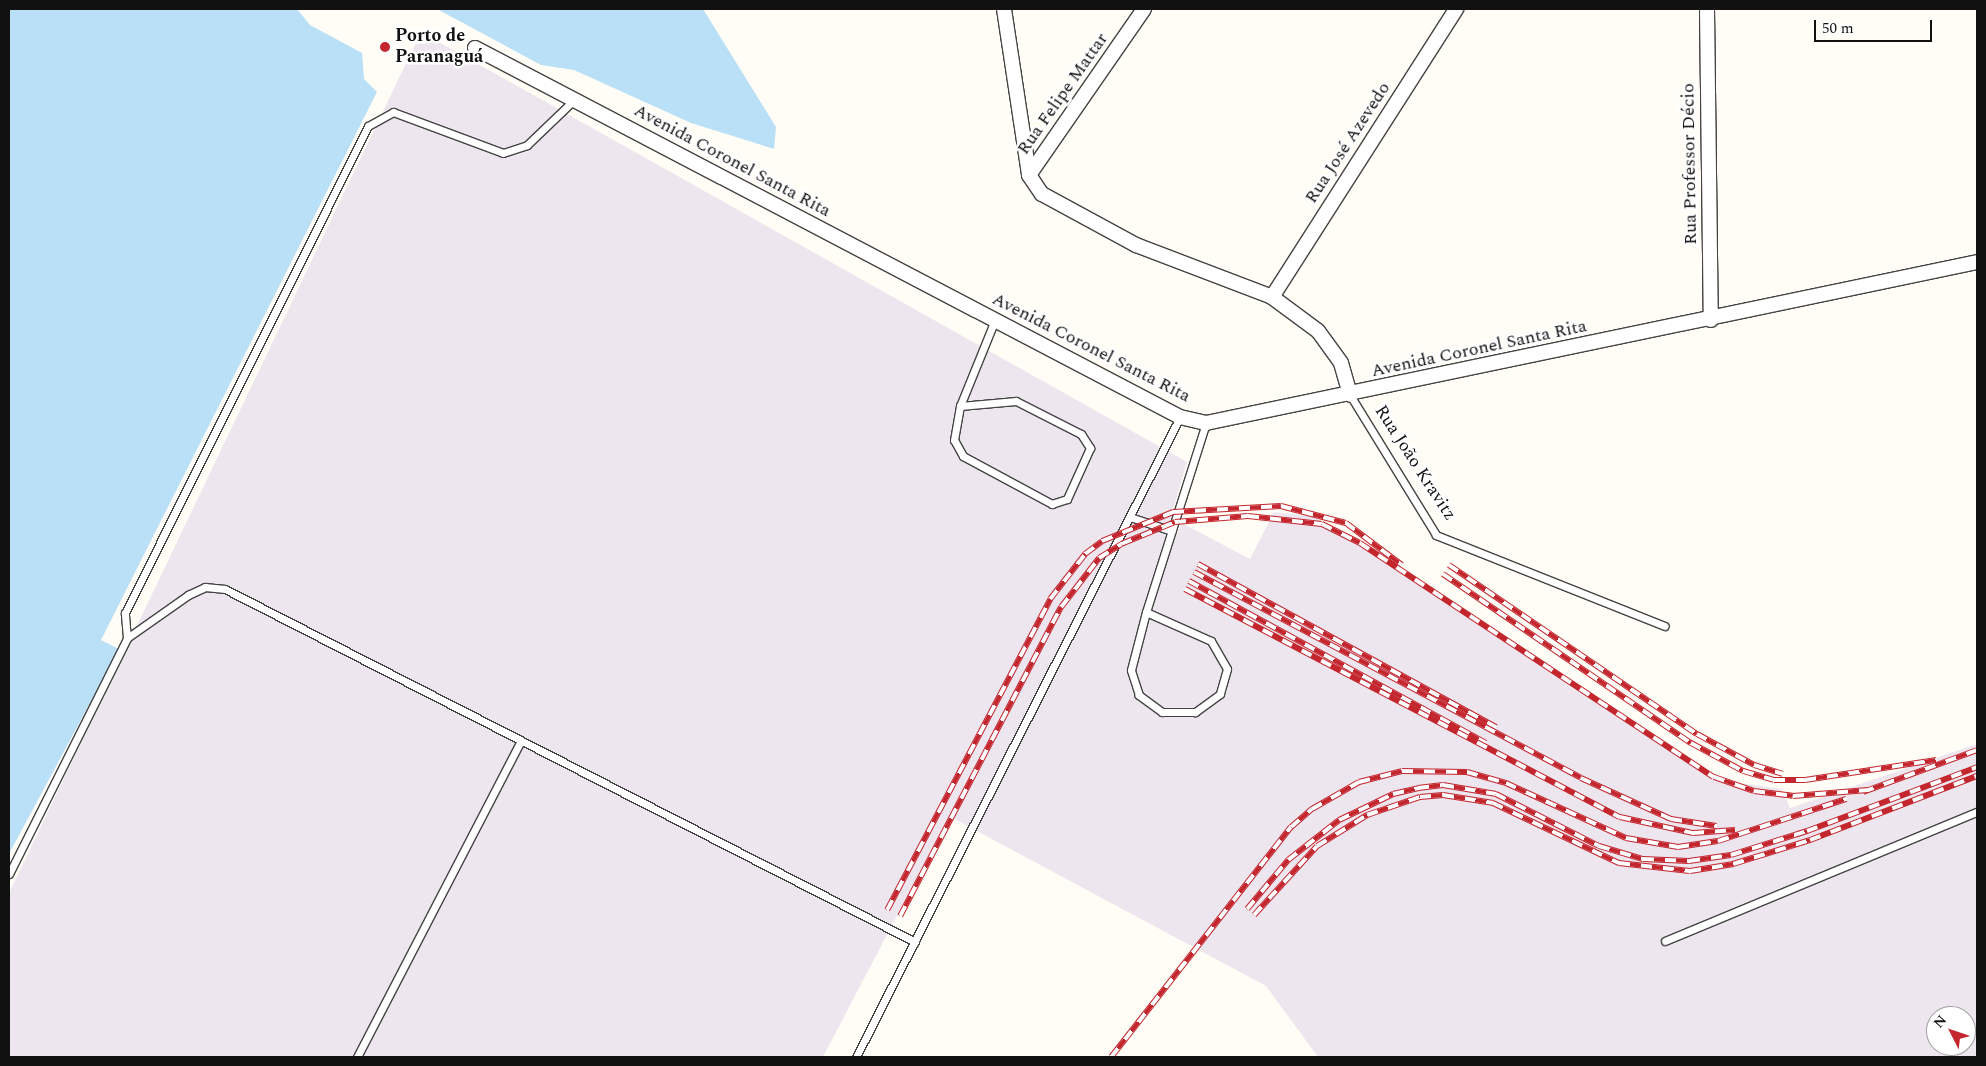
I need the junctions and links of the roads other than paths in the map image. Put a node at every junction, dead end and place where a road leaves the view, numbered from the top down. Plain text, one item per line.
1 (1004, 9) edge
2 (1144, 9) edge
3 (1456, 9) edge
4 (1707, 9) edge
5 (475, 48) dead end
6 (574, 100) junction
7 (1029, 175) junction
8 (1977, 262) edge
9 (1272, 297) junction
10 (996, 320) junction
11 (1711, 320) junction
12 (1350, 395) junction
13 (960, 406) junction
14 (1180, 417) junction
15 (1206, 423) junction
16 (1130, 517) junction
17 (1172, 531) junction
18 (1146, 612) junction
19 (1665, 626) dead end
20 (128, 638) junction
21 (520, 742) junction
22 (1977, 812) edge
23 (9, 874) edge
24 (1665, 941) dead end
25 (915, 942) junction
26 (357, 1057) edge
27 (856, 1057) edge

1 - 7 street
2 - 7 street, Rua Felipe Mattar
3 - 9 street, Rua José Azevedo
4 - 11 street, Rua Professor Décio
5 - 6 street, Avenida Coronel Santa Rita
6 - 10 street, Avenida Coronel Santa Rita
6 - 20 lane
7 - 9 street, Rua João Kravitz
8 - 11 street, Avenida Coronel Santa Rita
9 - 12 street, Rua João Kravitz
10 - 13 lane
10 - 14 street, Avenida Coronel Santa Rita
11 - 12 street, Avenida Coronel Santa Rita
12 - 15 street, Avenida Coronel Santa Rita
12 - 19 lane, Rua João Kravitz
13 - 13 lane
14 - 15 street, Avenida Coronel Santa Rita
14 - 16 lane
15 - 17 lane
16 - 17 lane
16 - 25 lane
17 - 18 lane
18 - 18 lane
20 - 21 lane
20 - 23 lane
21 - 25 lane
21 - 26 lane
22 - 24 lane
25 - 27 lane

